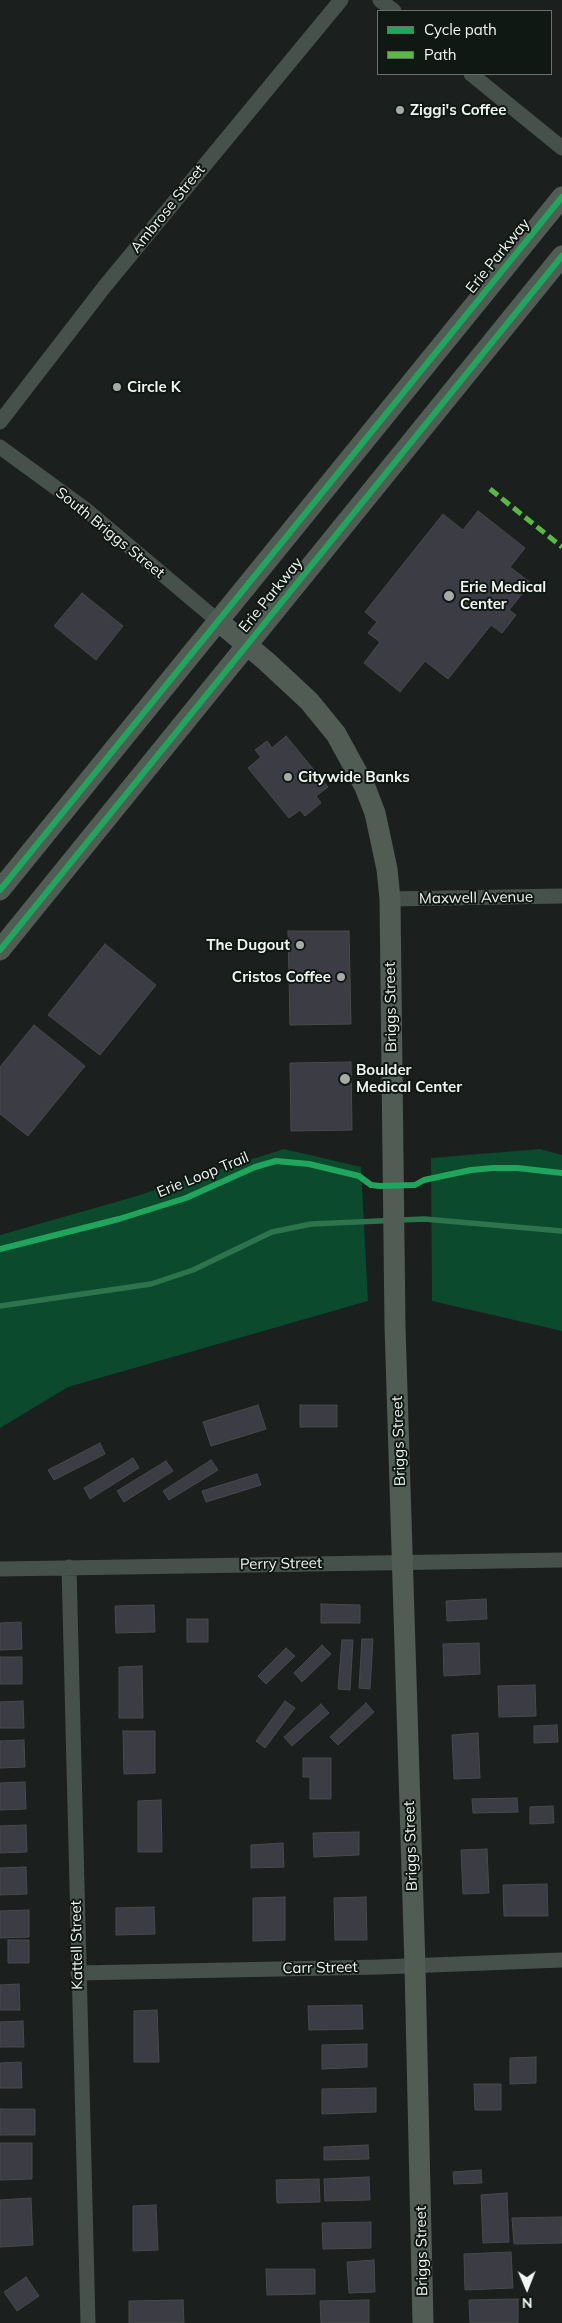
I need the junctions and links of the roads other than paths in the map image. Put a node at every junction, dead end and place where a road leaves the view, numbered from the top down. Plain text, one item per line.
1 (341, 0) edge
2 (380, 0) edge
3 (393, 10) edge
4 (472, 75) edge
5 (562, 148) edge
6 (562, 197) edge
7 (562, 256) edge
8 (0, 422) edge
9 (0, 447) edge
10 (218, 621) junction
11 (246, 644) junction
12 (0, 890) edge
13 (562, 896) edge
14 (390, 899) junction
15 (0, 950) edge
16 (562, 1560) edge
17 (403, 1562) junction
18 (69, 1567) junction
19 (0, 1569) edge
20 (562, 1960) edge
21 (415, 1966) junction
22 (78, 1973) junction
23 (88, 2323) edge
24 (423, 2323) edge

1 - 8 street, Ambrose Street
2 - 3 street
4 - 5 street
6 - 10 main road, Erie Parkway
7 - 11 main road, Erie Parkway
9 - 10 street, South Briggs Street
10 - 11 main road, Briggs Street
10 - 12 main road, Erie Parkway
11 - 14 main road, Briggs Street
11 - 15 main road, Erie Parkway
13 - 14 street, Maxwell Avenue
14 - 17 main road, Briggs Street
16 - 17 street, Perry Street
17 - 18 street, Perry Street
17 - 21 main road, Briggs Street
18 - 19 street, Perry Street
18 - 22 street, Kattell Street
20 - 21 street, Carr Street
21 - 22 street, Carr Street
21 - 24 main road, Briggs Street
22 - 23 street, Kattell Street

